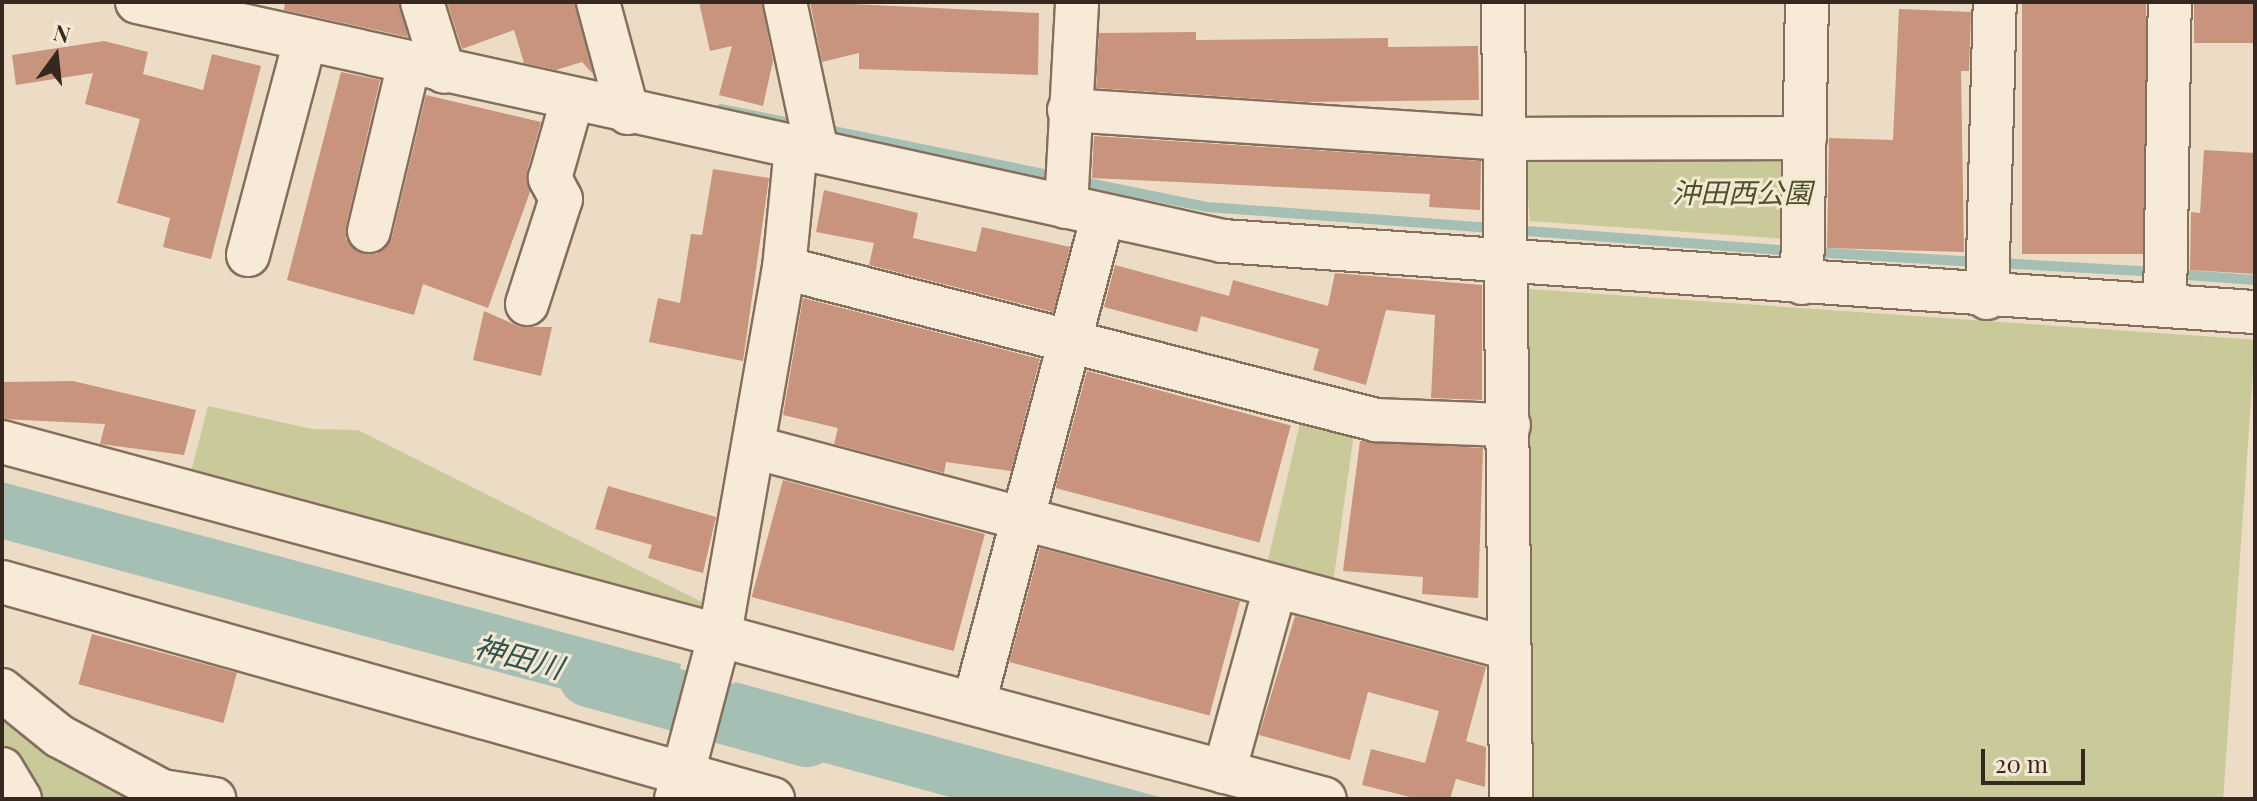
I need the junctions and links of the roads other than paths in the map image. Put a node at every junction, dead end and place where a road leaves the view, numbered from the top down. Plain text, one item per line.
1 (137, 2) edge
2 (422, 2) edge
3 (598, 2) edge
4 (785, 2) edge
5 (1077, 2) edge
6 (1503, 2) edge
7 (1807, 2) edge
8 (1995, 2) edge
9 (2170, 2) edge
10 (305, 41) junction
11 (433, 62) junction
12 (624, 98) junction
13 (572, 101) junction
14 (1069, 110) junction
15 (1805, 138) junction
16 (809, 139) junction
17 (1506, 139) junction
18 (1075, 195) junction
19 (369, 231) dead end
20 (1508, 242) junction
21 (248, 255) dead end
22 (1803, 262) junction
23 (784, 268) junction
24 (1988, 274) junction
25 (2166, 285) junction
26 (527, 304) dead end
27 (2255, 312) edge
28 (1071, 339) junction
29 (1509, 425) junction
30 (2, 442) edge
31 (753, 447) junction
32 (1023, 520) junction
33 (2, 582) edge
34 (1275, 588) junction
35 (717, 645) junction
36 (1508, 648) junction
37 (2, 690) edge
38 (974, 703) junction
39 (2, 769) edge
40 (1224, 772) junction
41 (682, 778) edge
42 (20, 799) edge
43 (214, 799) edge
44 (773, 799) edge
45 (1325, 799) edge
46 (1511, 799) edge

1 - 10 street
2 - 11 street
3 - 12 street
4 - 16 street
5 - 14 street
6 - 17 street
7 - 15 street
8 - 24 street
9 - 25 street
10 - 11 street
10 - 21 street
11 - 13 street
11 - 19 street
12 - 13 street
12 - 16 street
13 - 26 street
14 - 17 street
14 - 18 street
15 - 17 street
15 - 22 street
16 - 18 street
16 - 23 street
17 - 20 street
18 - 20 street
18 - 28 street
20 - 22 street
20 - 29 street
22 - 24 street
23 - 28 street
23 - 31 street
24 - 25 street
25 - 27 street
28 - 29 street
28 - 32 street
29 - 36 street
30 - 35 street
31 - 32 street
31 - 35 street
32 - 34 street
32 - 38 street
33 - 41 street
34 - 36 street
34 - 40 street
35 - 38 street
35 - 41 street
36 - 46 street
37 - 43 street
38 - 40 street
39 - 42 street
40 - 45 street
41 - 44 street

